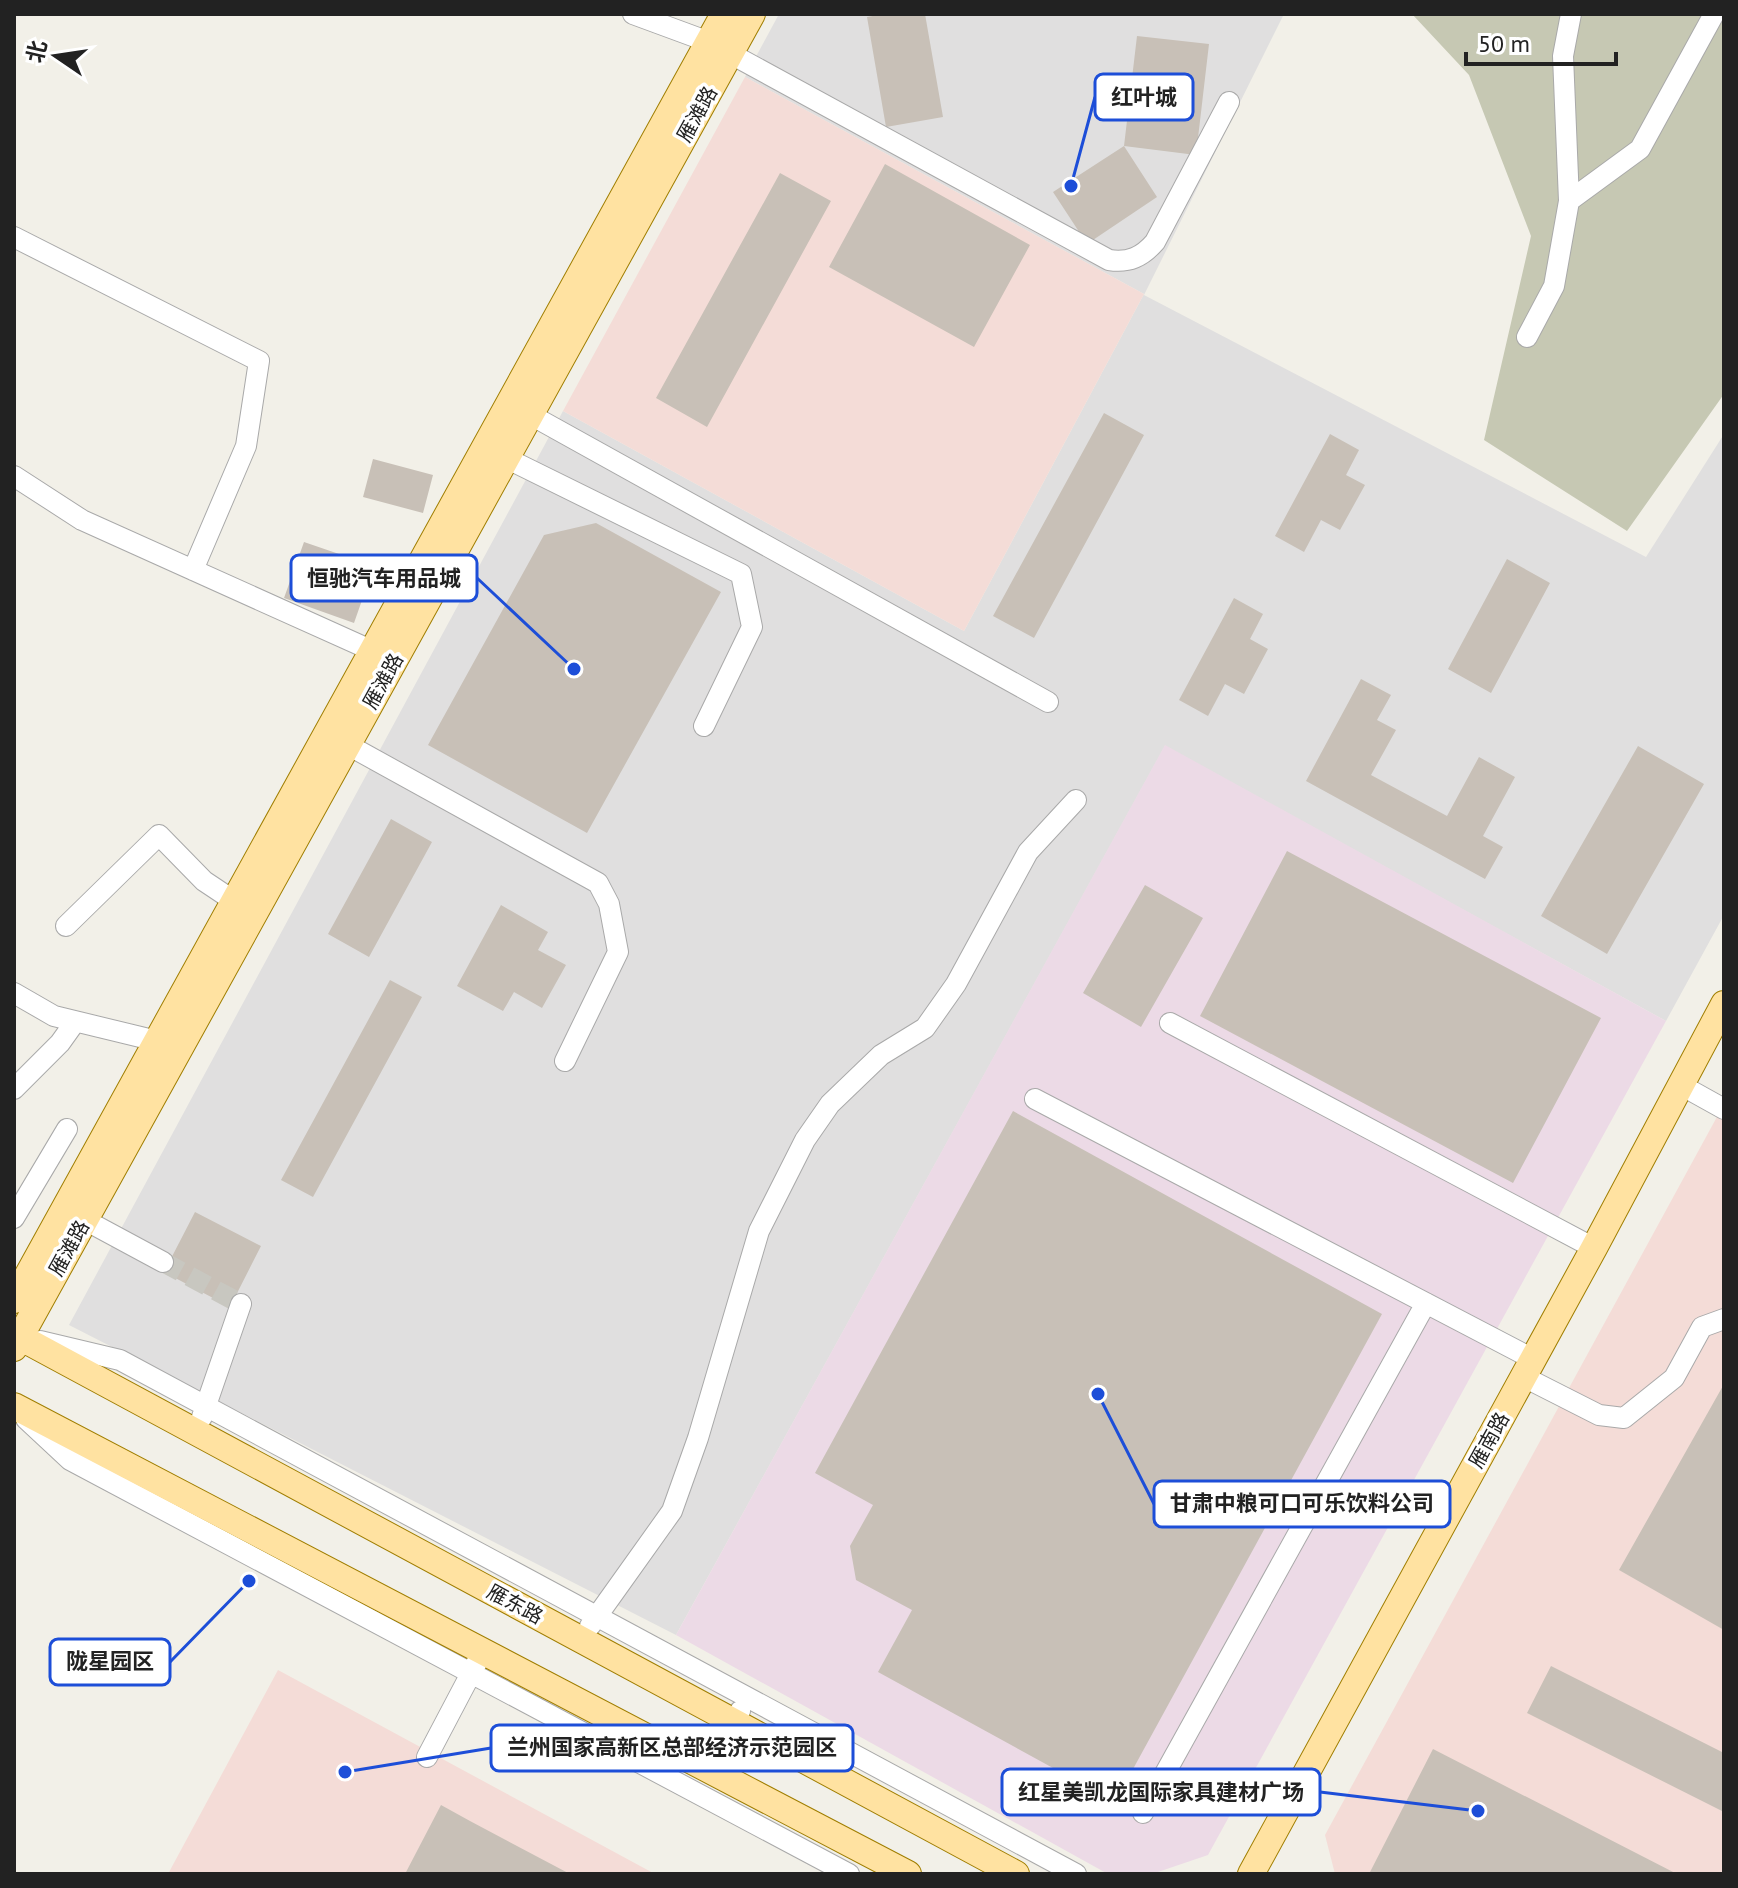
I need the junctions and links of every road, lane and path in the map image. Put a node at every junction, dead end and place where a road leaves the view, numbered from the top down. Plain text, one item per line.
1 (633, 14) edge
2 (724, 14) edge
3 (752, 14) edge
4 (1571, 14) edge
5 (1714, 14) edge
6 (720, 48) junction
7 (1229, 102) dead end
8 (1569, 201) junction
9 (14, 237) edge
10 (1527, 337) dead end
11 (520, 409) junction
12 (506, 458) junction
13 (14, 476) edge
14 (193, 570) junction
15 (373, 651) junction
16 (1048, 702) dead end
17 (704, 726) dead end
18 (348, 745) junction
19 (1076, 800) dead end
20 (234, 901) junction
21 (66, 926) dead end
22 (14, 993) edge
23 (1724, 1004) edge
24 (75, 1022) junction
25 (1170, 1023) dead end
26 (157, 1041) junction
27 (565, 1061) dead end
28 (1679, 1084) junction
29 (14, 1089) edge
30 (1035, 1099) dead end
31 (1724, 1109) edge
32 (67, 1129) dead end
33 (14, 1218) edge
34 (85, 1220) junction
35 (1594, 1248) junction
36 (163, 1262) tunnel mouth
37 (14, 1300) edge
38 (1426, 1303) junction
39 (241, 1304) dead end
40 (1724, 1319) edge
41 (16, 1340) edge
42 (1528, 1368) junction
43 (206, 1405) junction
44 (14, 1407) edge
45 (197, 1432) junction
46 (598, 1616) junction
47 (581, 1639) junction
48 (477, 1662) junction
49 (748, 1697) junction
50 (735, 1722) junction
51 (427, 1757) dead end
52 (710, 1770) junction
53 (1143, 1813) dead end
54 (849, 1874) edge
55 (908, 1874) edge
56 (1016, 1874) edge
57 (1076, 1874) edge
58 (1251, 1874) edge

1 - 6 street
2 - 6 main road, 雁滩路
3 - 6 main road, 雁滩路
4 - 8 street
5 - 8 street
6 - 7 street
6 - 11 main road, 雁滩路
8 - 10 street
9 - 14 street
11 - 12 main road, 雁滩路
11 - 15 main road, 雁滩路
11 - 16 street
12 - 17 street
12 - 18 main road, 雁滩路
13 - 14 street
14 - 15 street
15 - 20 main road, 雁滩路
18 - 27 street
18 - 34 main road, 雁滩路
19 - 46 street
20 - 21 street
20 - 26 main road, 雁滩路
22 - 24 street
23 - 28 main road, 雁南路
24 - 26 street
24 - 29 street
25 - 35 street
26 - 37 main road, 雁滩路
28 - 31 street
28 - 35 main road, 雁南路
30 - 38 street
32 - 33 street
34 - 36 street
34 - 41 main road, 雁滩路
35 - 42 main road, 雁南路
38 - 42 street
38 - 53 street
39 - 43 street
40 - 42 street
41 - 43 street
41 - 45 main road, 雁东路
42 - 58 main road, 雁南路
43 - 45 street
43 - 46 street
44 - 48 main road
45 - 47 main road, 雁东路
46 - 47 street
46 - 49 street
47 - 50 main road, 雁东路
48 - 51 street
48 - 52 main road
48 - 54 street
49 - 50 street
49 - 57 street
50 - 52 street
50 - 56 main road, 雁东路
52 - 55 main road

